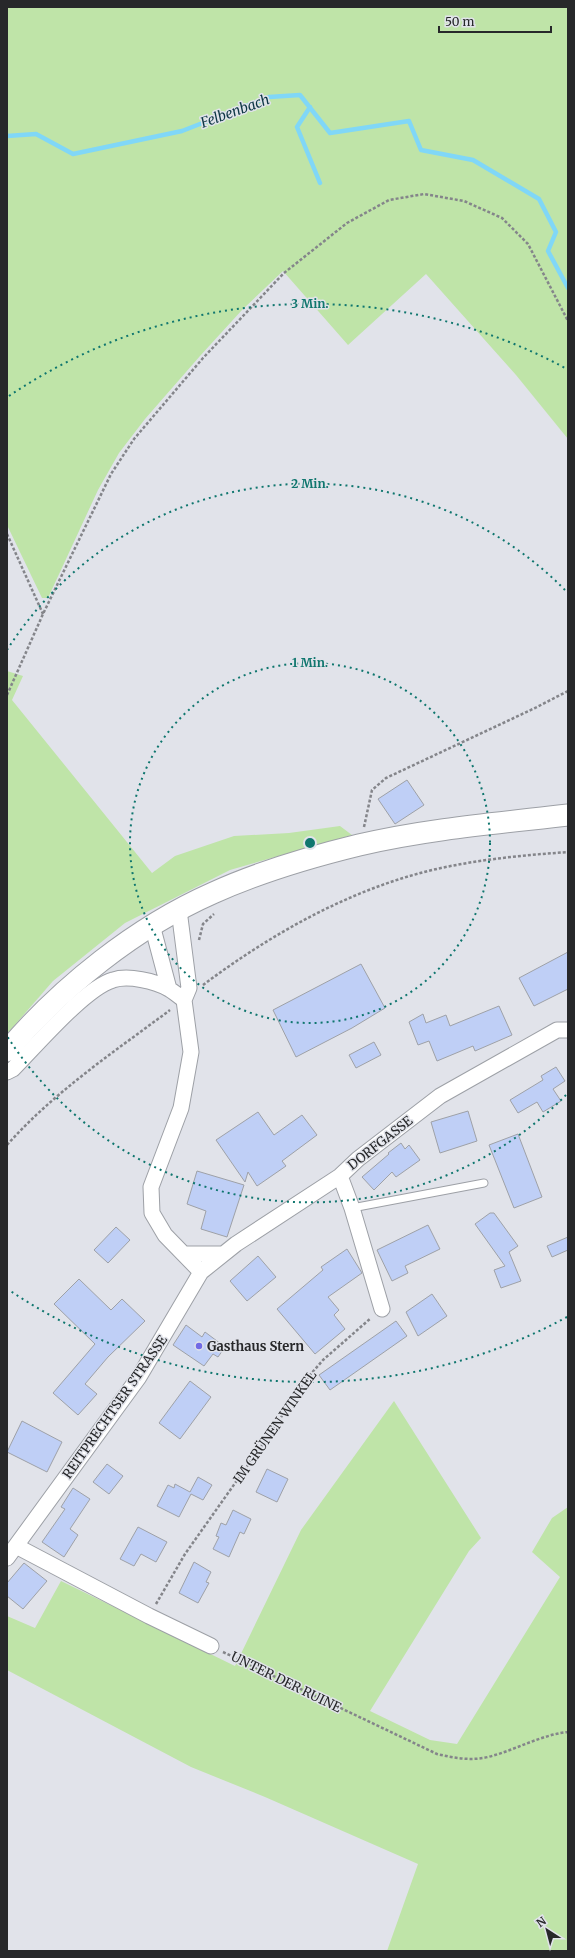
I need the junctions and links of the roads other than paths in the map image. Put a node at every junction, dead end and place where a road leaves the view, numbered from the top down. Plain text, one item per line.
1 (568, 815) edge
2 (179, 910) junction
3 (152, 925) junction
4 (74, 984) junction
5 (169, 989) junction
6 (184, 1000) junction
7 (62, 1019) junction
8 (568, 1030) edge
9 (7, 1051) edge
10 (7, 1072) edge
11 (340, 1176) junction
12 (484, 1183) dead end
13 (352, 1208) junction
14 (184, 1254) junction
15 (223, 1254) junction
16 (201, 1272) junction
17 (382, 1309) road end
18 (16, 1546) junction
19 (7, 1558) edge
20 (211, 1646) road end

1 - 2 main road
2 - 3 main road
2 - 6 street
3 - 4 main road
3 - 5 street
4 - 7 lane
4 - 9 main road
5 - 6 street
5 - 7 street
6 - 14 street
7 - 10 street
8 - 11 street, DORFGASSE
11 - 13 street
11 - 15 street, DORFGASSE
12 - 13 lane
13 - 17 street
14 - 15 street
14 - 16 street
15 - 16 street, DORFGASSE
16 - 18 street, REITPRECHTSER STRASSE
18 - 19 street, REITPRECHTSER STRASSE
18 - 20 street

